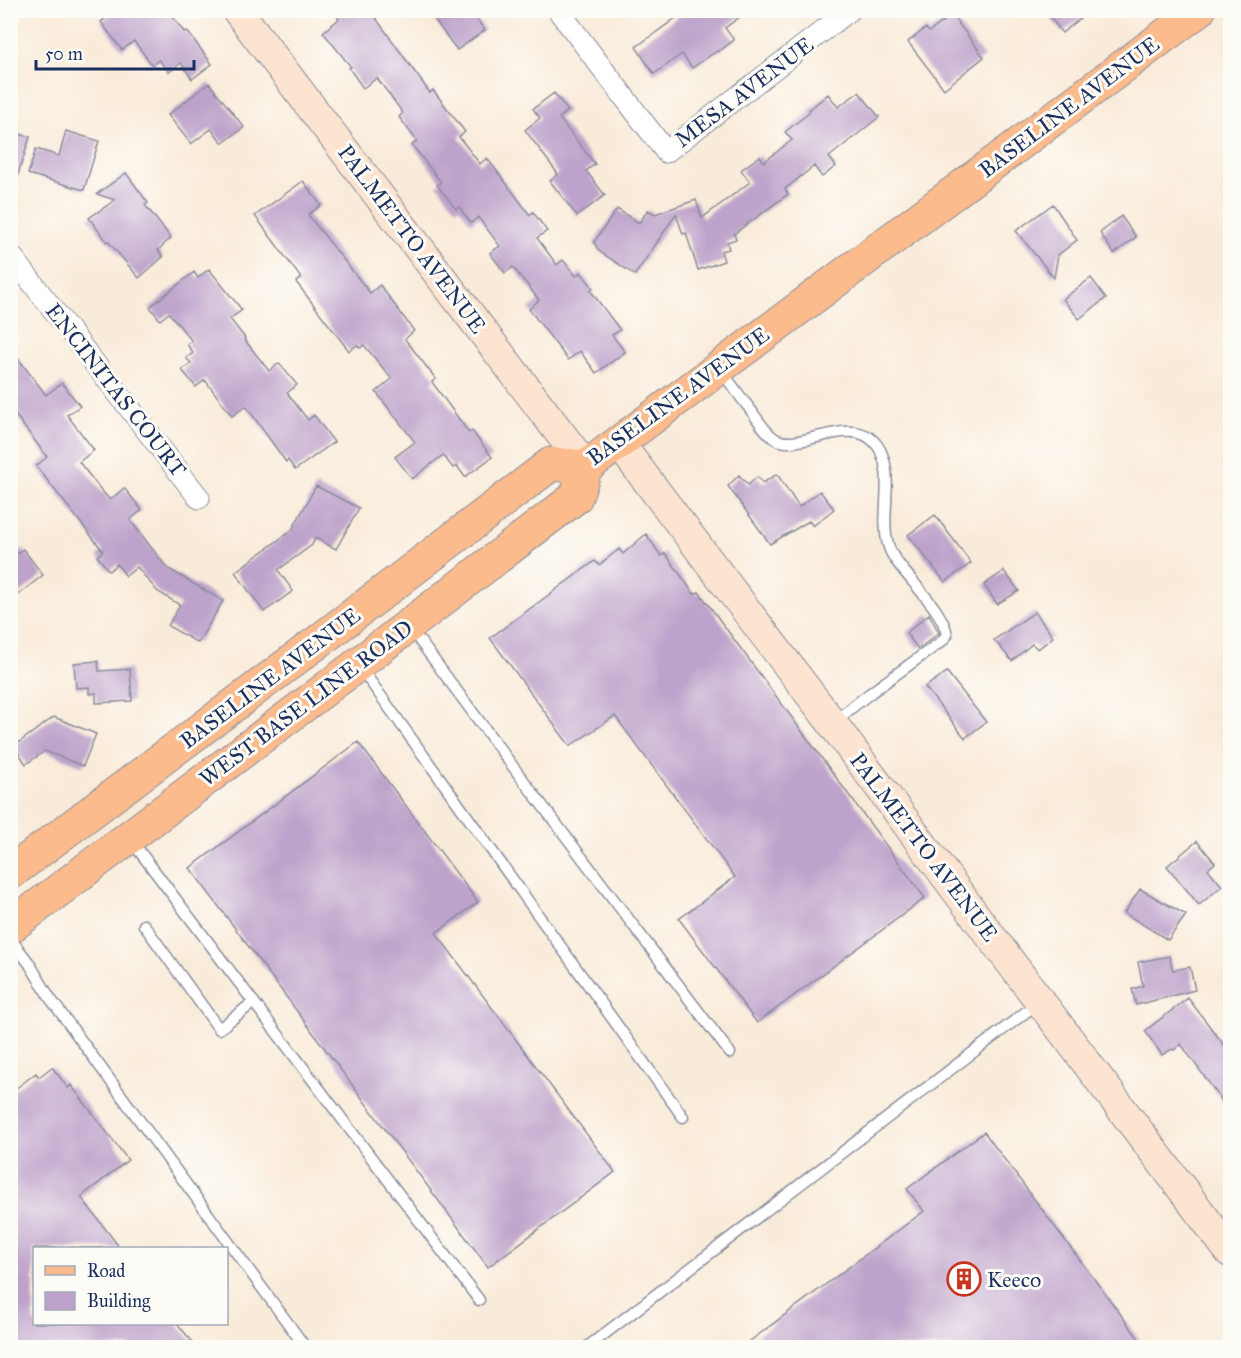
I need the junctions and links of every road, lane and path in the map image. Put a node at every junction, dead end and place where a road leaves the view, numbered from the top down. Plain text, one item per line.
1 (237, 10) edge
2 (558, 10) edge
3 (850, 10) edge
4 (1199, 10) edge
5 (10, 254) edge
6 (718, 367) junction
7 (618, 442) junction
8 (586, 466) junction
9 (199, 498) dead end
10 (408, 625) junction
11 (358, 664) junction
12 (832, 723) junction
13 (129, 837) junction
14 (10, 873) edge
15 (144, 925) dead end
16 (10, 927) edge
17 (10, 938) edge
18 (1041, 1001) junction
19 (254, 1002) junction
20 (729, 1053) dead end
21 (683, 1117) dead end
22 (1230, 1252) edge
23 (480, 1300) dead end
24 (306, 1347) edge
25 (586, 1347) edge

1 - 8 street, PALMETTO AVENUE
2 - 3 street, MESA AVENUE
4 - 6 main road, BASELINE AVENUE
5 - 9 street, ENCINITAS COURT
6 - 7 main road, BASELINE AVENUE
6 - 12 lane
7 - 8 main road, BASELINE AVENUE
7 - 12 street, PALMETTO AVENUE
8 - 10 main road, WEST BASE LINE ROAD
8 - 14 main road, BASELINE AVENUE
10 - 11 main road, WEST BASE LINE ROAD
10 - 20 lane
11 - 13 main road, WEST BASE LINE ROAD
11 - 21 lane
12 - 18 street, PALMETTO AVENUE
13 - 16 main road, WEST BASE LINE ROAD
13 - 19 lane
15 - 19 lane
17 - 24 lane
18 - 22 street, PALMETTO AVENUE
18 - 25 lane
19 - 23 lane

